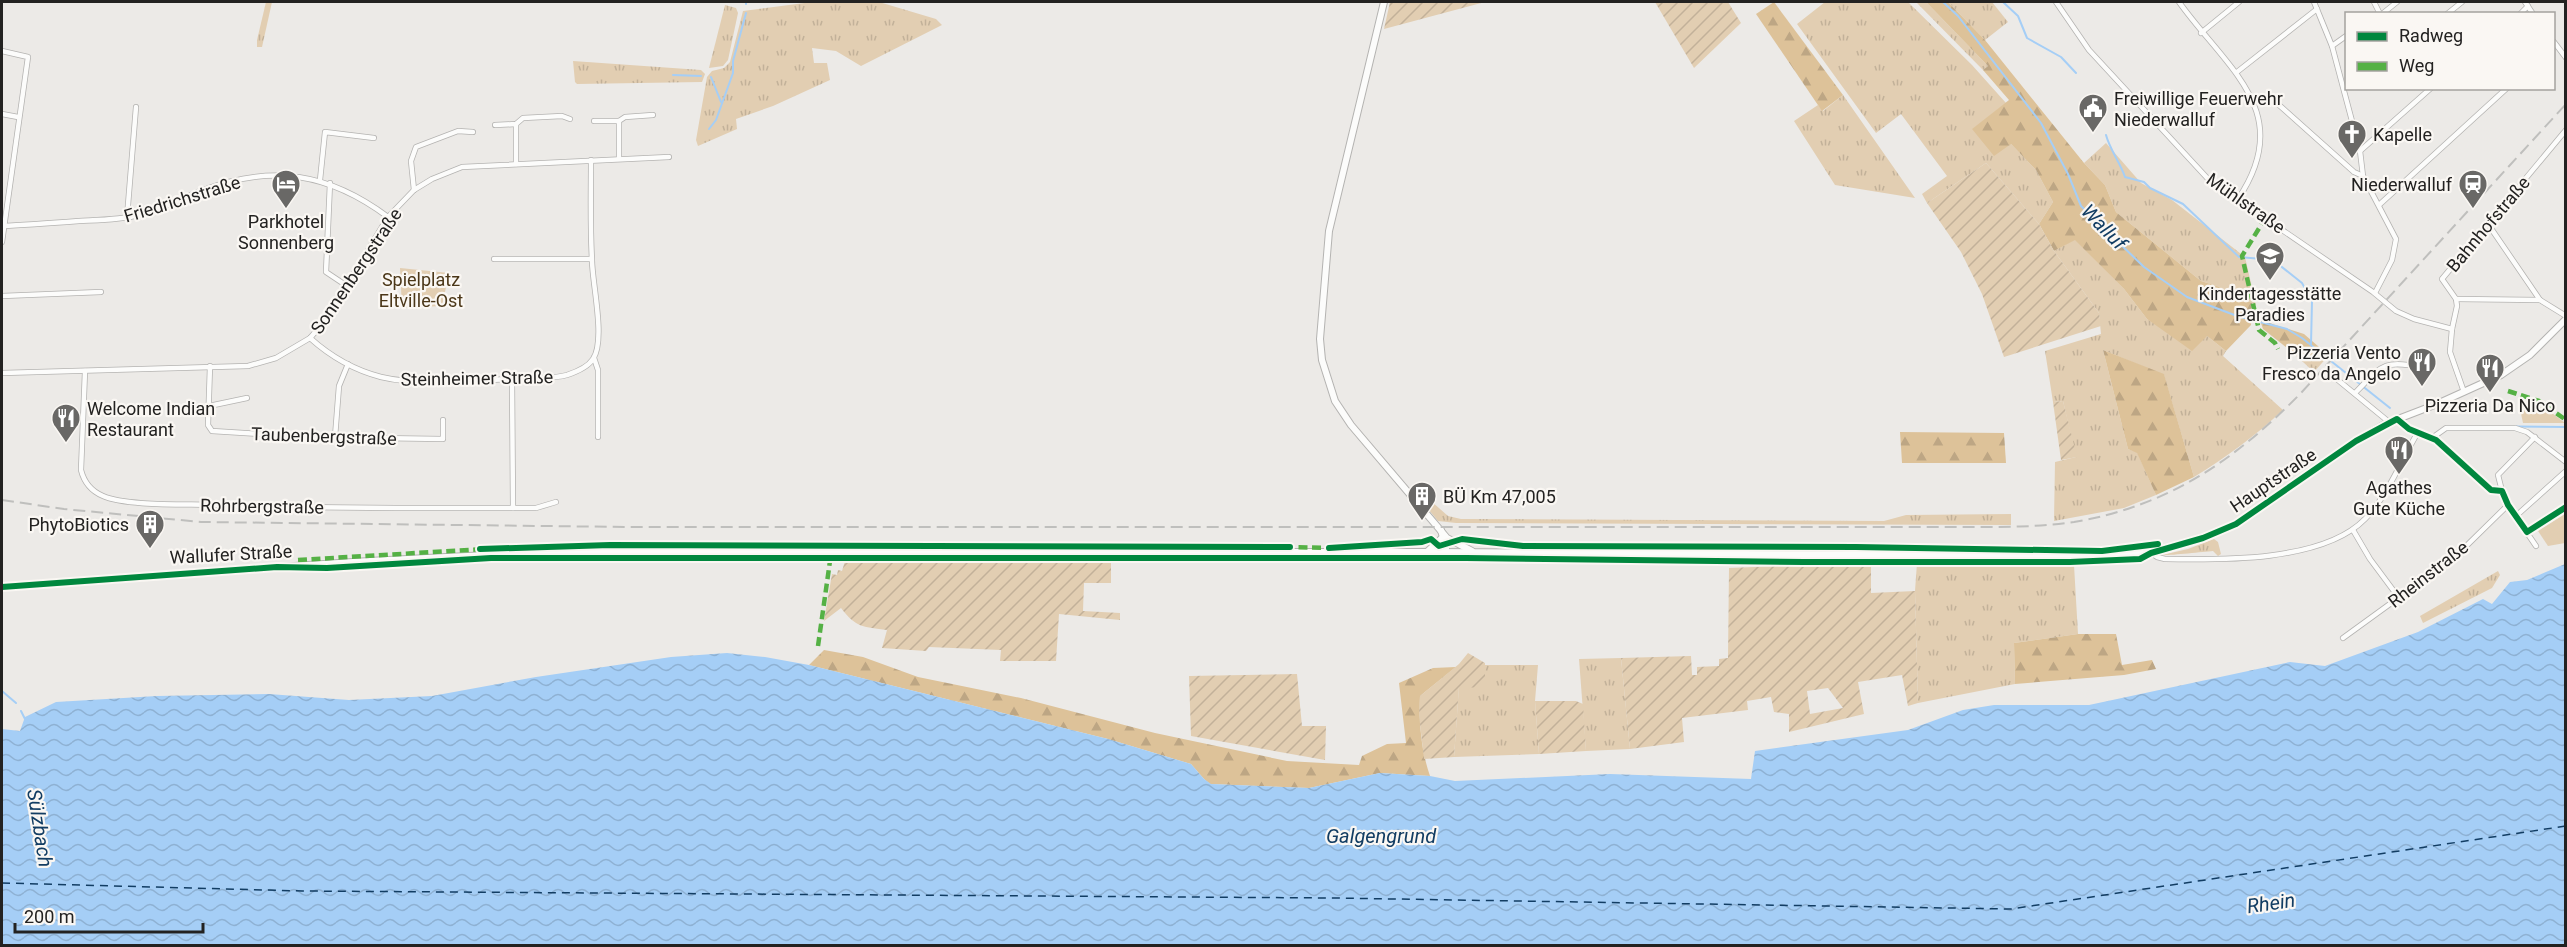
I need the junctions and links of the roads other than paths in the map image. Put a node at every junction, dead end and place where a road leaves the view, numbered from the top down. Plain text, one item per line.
1 (1384, 2) edge
2 (2056, 2) edge
3 (2179, 2) edge
4 (2239, 2) edge
5 (2314, 2) edge
6 (2397, 2) edge
7 (2462, 2) edge
8 (2318, 9) junction
9 (2384, 12) edge
10 (2450, 12) edge
11 (2201, 33) junction
12 (2345, 37) edge
13 (2555, 45) edge
14 (2332, 46) junction
15 (2, 51) edge
16 (2565, 58) edge
17 (2236, 72) junction
18 (2429, 90) edge
19 (2505, 90) edge
20 (2253, 99) junction
21 (136, 108) dead end
22 (2, 114) edge
23 (653, 115) dead end
24 (18, 117) junction
25 (570, 118) dead end
26 (594, 121) dead end
27 (619, 121) junction
28 (516, 124) junction
29 (495, 125) dead end
30 (2565, 130) edge
31 (473, 132) dead end
32 (374, 138) dead end
33 (2360, 151) junction
34 (669, 157) dead end
35 (620, 158) junction
36 (591, 160) junction
37 (516, 164) junction
38 (2363, 176) junction
39 (320, 180) junction
40 (330, 183) junction
41 (414, 190) junction
42 (2238, 199) junction
43 (2379, 205) junction
44 (127, 217) junction
45 (388, 217) junction
46 (2488, 224) junction
47 (3, 226) edge
48 (2, 242) edge
49 (591, 259) junction
50 (494, 260) dead end
51 (347, 286) junction
52 (101, 292) dead end
53 (2375, 293) junction
54 (2, 296) edge
55 (2456, 299) junction
56 (2540, 300) junction
57 (2565, 317) edge
58 (2452, 329) junction
59 (310, 338) junction
60 (594, 358) junction
61 (348, 364) junction
62 (210, 366) junction
63 (2420, 367) dead end
64 (85, 371) junction
65 (2, 373) edge
66 (2333, 376) dead end
67 (512, 379) junction
68 (2355, 393) junction
69 (2464, 393) junction
70 (248, 398) dead end
71 (209, 406) junction
72 (2397, 419) junction
73 (443, 420) dead end
74 (2389, 422) junction
75 (2418, 432) junction
76 (335, 437) junction
77 (598, 437) dead end
78 (2535, 437) junction
79 (2432, 438) junction
80 (2565, 462) edge
81 (2565, 471) edge
82 (2502, 491) junction
83 (556, 502) dead end
84 (2508, 504) junction
85 (2565, 507) edge
86 (513, 508) junction
87 (2516, 516) junction
88 (2353, 530) junction
89 (2527, 532) junction
90 (1444, 535) junction
91 (2536, 546) dead end
92 (1427, 552) junction
93 (1475, 552) junction
94 (1447, 553) junction
95 (2151, 553) junction
96 (2, 586) edge
97 (2399, 598) junction
98 (2343, 638) dead end

1 - 90 street
2 - 42 street, Mühlstraße
3 - 11 street
4 - 11 street
5 - 8 street
6 - 9 street
7 - 10 street
8 - 14 street
8 - 17 street
11 - 17 street
12 - 14 street
13 - 16 street
14 - 33 street
15 - 24 street
17 - 20 street
18 - 33 street
19 - 43 street
20 - 38 street
20 - 42 street
21 - 44 street
22 - 24 street
23 - 27 street
24 - 47 street
25 - 28 street
26 - 27 street
27 - 35 street
28 - 29 street
28 - 37 street
30 - 46 street, Bahnhofstraße
31 - 41 street
32 - 39 street
33 - 38 street
34 - 35 street, Sonnenbergstraße
35 - 36 street, Sonnenbergstraße
36 - 37 street, Sonnenbergstraße
36 - 49 street
37 - 41 street, Sonnenbergstraße
38 - 43 street
39 - 40 street, Friedrichstraße
39 - 44 street, Friedrichstraße
40 - 45 street, Friedrichstraße
40 - 51 street
41 - 45 street, Sonnenbergstraße
42 - 53 street, Mühlstraße
43 - 53 street
44 - 47 street, Friedrichstraße
45 - 51 street, Sonnenbergstraße
46 - 55 street, Bahnhofstraße
46 - 56 street
47 - 48 street
49 - 50 street
49 - 60 street
51 - 59 street, Sonnenbergstraße
52 - 54 street
53 - 58 street, Mühlstraße
55 - 56 street
55 - 58 street, Bahnhofstraße
56 - 57 street
57 - 69 street, Hauptstraße
58 - 69 street, Bahnhofstraße
59 - 61 street, Steinheimer Straße
59 - 62 street, Sonnenbergstraße
60 - 67 street, Steinheimer Straße
60 - 77 street
61 - 67 street, Steinheimer Straße
61 - 76 street
62 - 64 street, Sonnenbergstraße
62 - 71 street, Taubenbergstraße
63 - 68 street
64 - 65 street, Sonnenbergstraße
64 - 86 street, Rohrbergstraße
66 - 68 street
67 - 86 street
68 - 74 street
69 - 72 street, Hauptstraße
70 - 71 street, Taubenbergstraße
71 - 76 street, Taubenbergstraße
72 - 74 street, Hauptstraße
72 - 75 street
73 - 76 street, Taubenbergstraße
74 - 95 street, Hauptstraße
75 - 79 street
75 - 88 street
78 - 79 street
78 - 80 street
78 - 82 street
79 - 82 street
81 - 87 street
82 - 84 street
83 - 86 street, Rohrbergstraße
84 - 87 street
84 - 97 street, Rheinstraße
85 - 89 street
87 - 89 street
88 - 95 street
88 - 97 street
89 - 91 street
90 - 92 street
90 - 93 street
90 - 94 street
92 - 94 street, Wallufer Straße
92 - 96 street, Wallufer Straße
93 - 94 street, Wallufer Straße
93 - 95 street, Wallufer Straße
97 - 98 street, Rheinstraße

